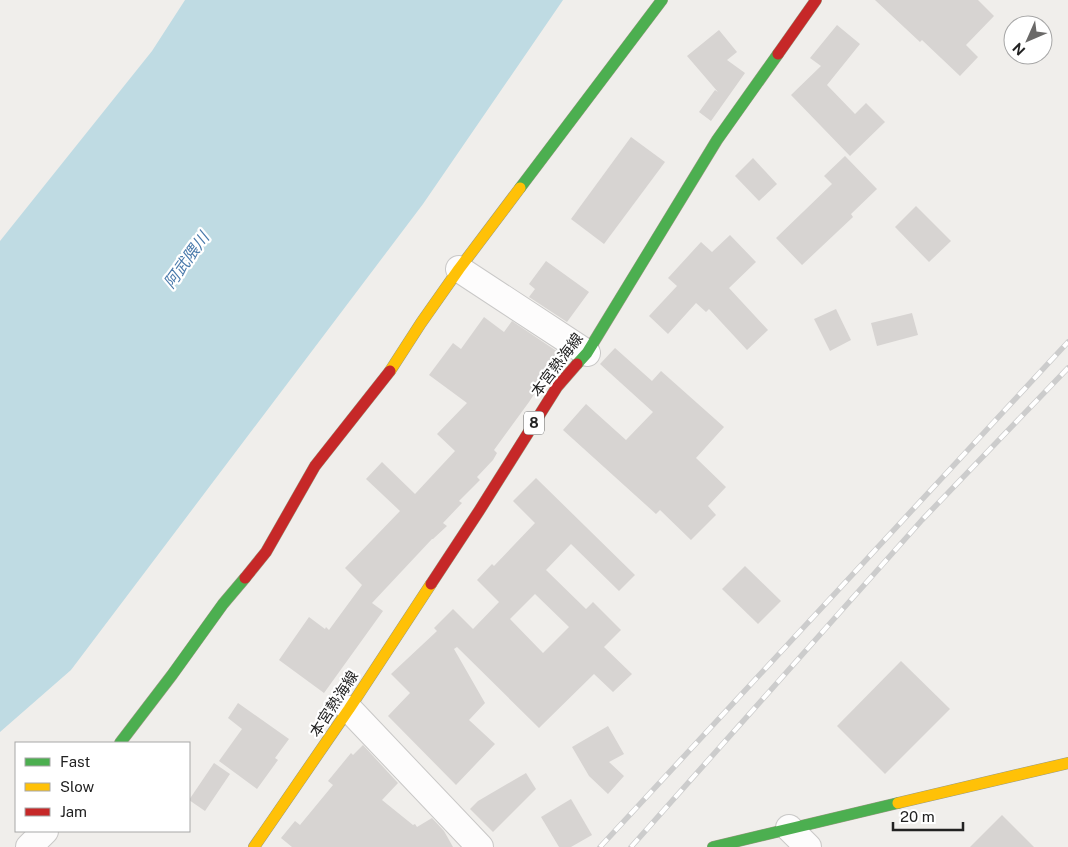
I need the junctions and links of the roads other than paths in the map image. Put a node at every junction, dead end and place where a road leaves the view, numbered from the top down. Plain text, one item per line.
1 (662, 0) edge
2 (816, 0) edge
3 (459, 269) junction
4 (587, 353) junction
5 (349, 709) junction
6 (121, 742) edge
7 (1068, 763) edge
8 (789, 828) junction
9 (254, 847) edge
10 (480, 847) edge
11 (713, 847) edge
12 (808, 847) edge

1 - 3 street
2 - 4 street, 本宮熱海線 / 8
3 - 4 street
3 - 6 street
4 - 5 street, 本宮熱海線 / 8
5 - 9 street, 本宮熱海線 / 8
5 - 10 street
7 - 8 street
8 - 11 street
8 - 12 street

